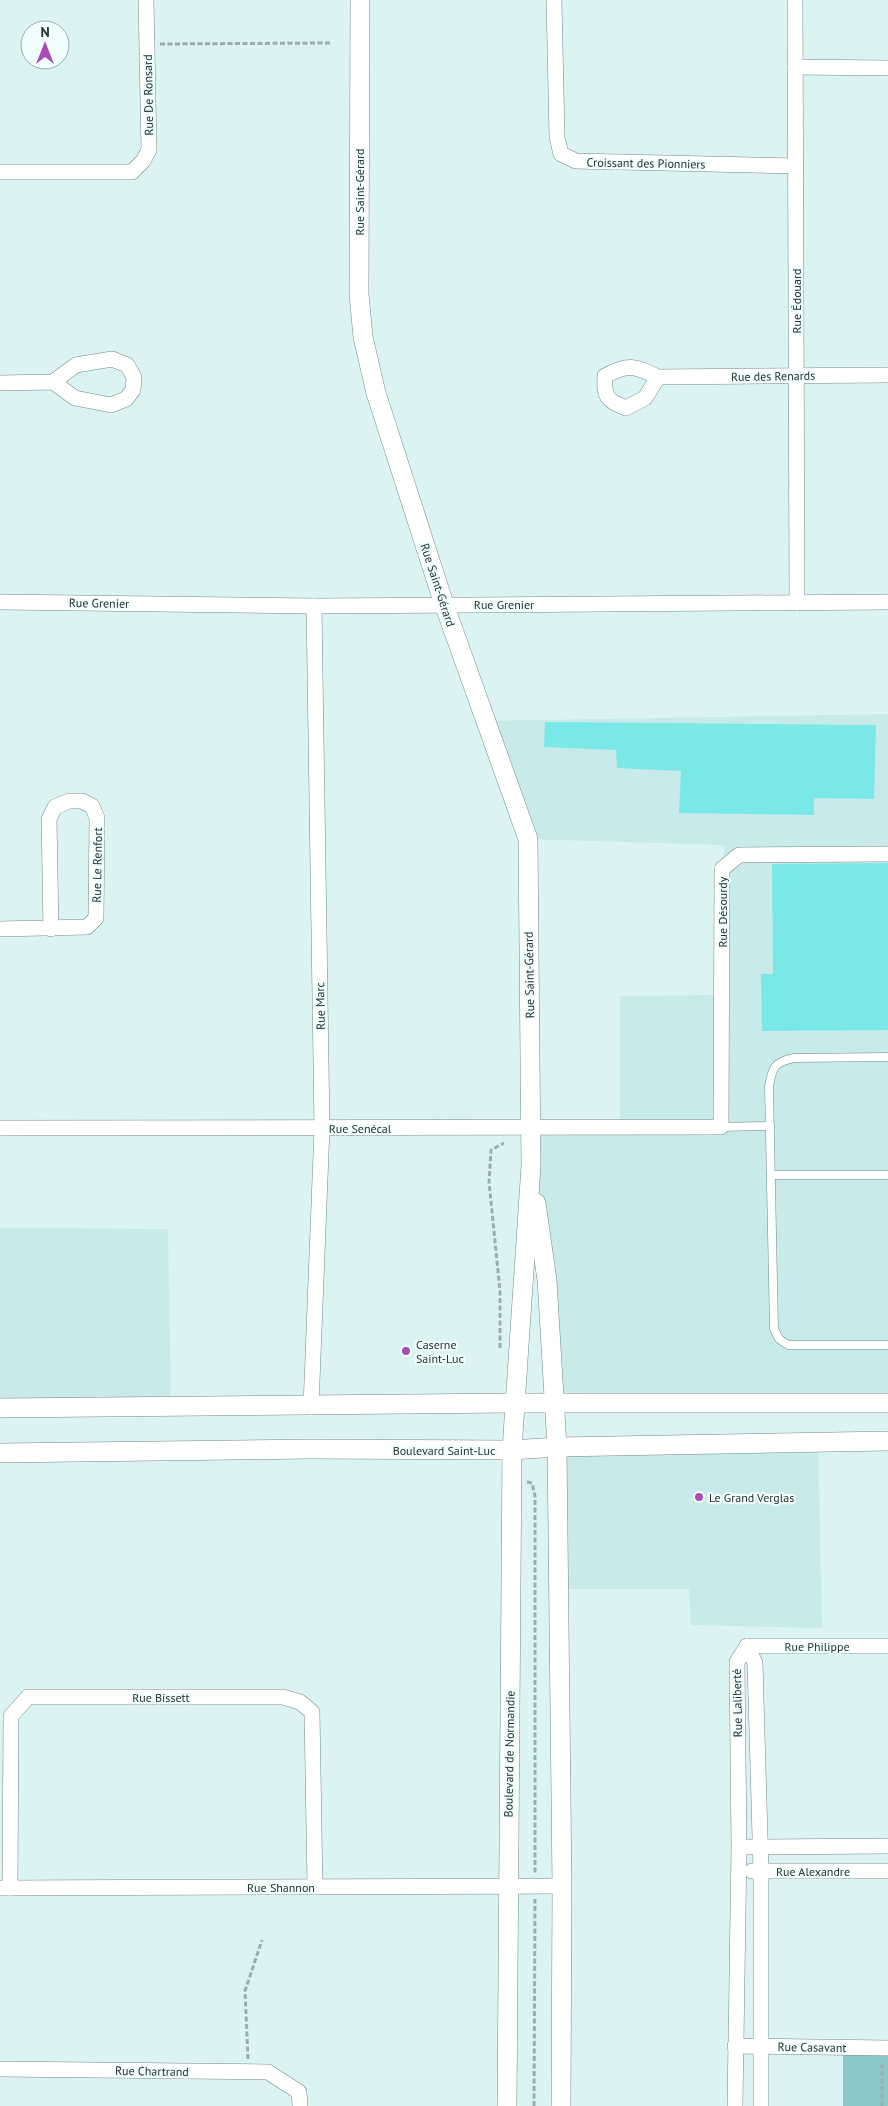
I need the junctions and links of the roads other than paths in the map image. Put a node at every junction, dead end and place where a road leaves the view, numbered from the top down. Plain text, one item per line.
1 (146, 0) edge
2 (360, 0) edge
3 (554, 0) edge
4 (795, 0) edge
5 (795, 67) junction
6 (888, 68) edge
7 (796, 166) junction
8 (0, 172) edge
9 (888, 374) edge
10 (797, 375) junction
11 (658, 377) dead end
12 (53, 382) junction
13 (0, 383) edge
14 (0, 602) edge
15 (888, 602) edge
16 (797, 603) junction
17 (444, 604) junction
18 (314, 606) junction
19 (888, 854) edge
20 (0, 929) edge
21 (51, 929) junction
22 (888, 1057) edge
23 (770, 1126) junction
24 (721, 1127) junction
25 (0, 1128) edge
26 (322, 1128) junction
27 (531, 1128) junction
28 (531, 1166) junction
29 (771, 1175) junction
30 (888, 1175) edge
31 (888, 1345) edge
32 (516, 1403) junction
33 (888, 1403) edge
34 (554, 1404) junction
35 (311, 1406) junction
36 (0, 1408) edge
37 (888, 1441) edge
38 (557, 1447) junction
39 (512, 1450) junction
40 (0, 1453) edge
41 (747, 1646) junction
42 (888, 1646) edge
43 (888, 1846) edge
44 (740, 1847) junction
45 (759, 1847) junction
46 (739, 1871) junction
47 (760, 1871) junction
48 (888, 1871) edge
49 (562, 1886) junction
50 (315, 1887) junction
51 (508, 1887) junction
52 (5, 1888) edge
53 (735, 2046) junction
54 (762, 2047) junction
55 (885, 2048) edge
56 (0, 2069) edge
57 (299, 2099) edge
58 (507, 2106) edge
59 (561, 2106) edge
60 (735, 2106) edge
61 (761, 2106) edge

1 - 8 street, Rue De Ronsard
2 - 17 street, Rue Saint-Gérard
3 - 7 street, Croissant des Pionniers
4 - 5 street, Rue Édouard
5 - 6 street
5 - 7 street, Rue Édouard
7 - 10 street, Rue Édouard
9 - 10 street, Rue des Renards
10 - 11 street, Rue des Renards
10 - 16 street, Rue Édouard
12 - 12 street
12 - 13 street
14 - 18 street, Rue Grenier
15 - 16 street, Rue Grenier
16 - 17 street, Rue Grenier
17 - 18 street, Rue Grenier
17 - 27 street, Rue Saint-Gérard
18 - 26 street, Rue Marc
19 - 24 street, Rue Désourdy
20 - 21 street, Rue Le Renfort
21 - 21 street, Rue Le Renfort
22 - 23 lane
23 - 24 lane
23 - 29 lane
24 - 27 street, Rue Senécal
25 - 26 street, Rue Senécal
26 - 27 street, Rue Senécal
26 - 35 street, Rue Marc
27 - 28 street, Rue Saint-Gérard
28 - 32 street, Rue Saint-Gérard
28 - 34 street, Rue Saint-Gérard
29 - 30 lane
29 - 31 lane
32 - 34 street
32 - 35 street
32 - 39 street, Boulevard de Normandie
33 - 34 street
34 - 38 street
35 - 36 street
37 - 38 street, Boulevard Saint-Luc
38 - 39 street, Boulevard Saint-Luc
38 - 49 street
39 - 40 street, Boulevard Saint-Luc
39 - 51 street, Boulevard de Normandie
41 - 42 street, Rue Philippe
41 - 44 street, Rue Laliberté
41 - 45 street, Rue Laliberté
43 - 45 street, Rue Alexandre
44 - 45 street, Rue Alexandre
44 - 46 street, Rue Laliberté
45 - 47 street, Rue Laliberté
46 - 47 street, Rue Alexandre
46 - 53 street, Rue Laliberté
47 - 48 street, Rue Alexandre
47 - 54 street, Rue Laliberté
49 - 51 street, Rue Shannon
49 - 59 street
50 - 51 street, Rue Shannon
50 - 52 street, Rue Shannon
50 - 52 street, Rue Bissett
51 - 58 street, Boulevard de Normandie
53 - 54 street, Rue Casavant
53 - 60 street, Rue Laliberté
54 - 55 street, Rue Casavant
54 - 61 street, Rue Laliberté
56 - 57 street, Rue Chartrand

